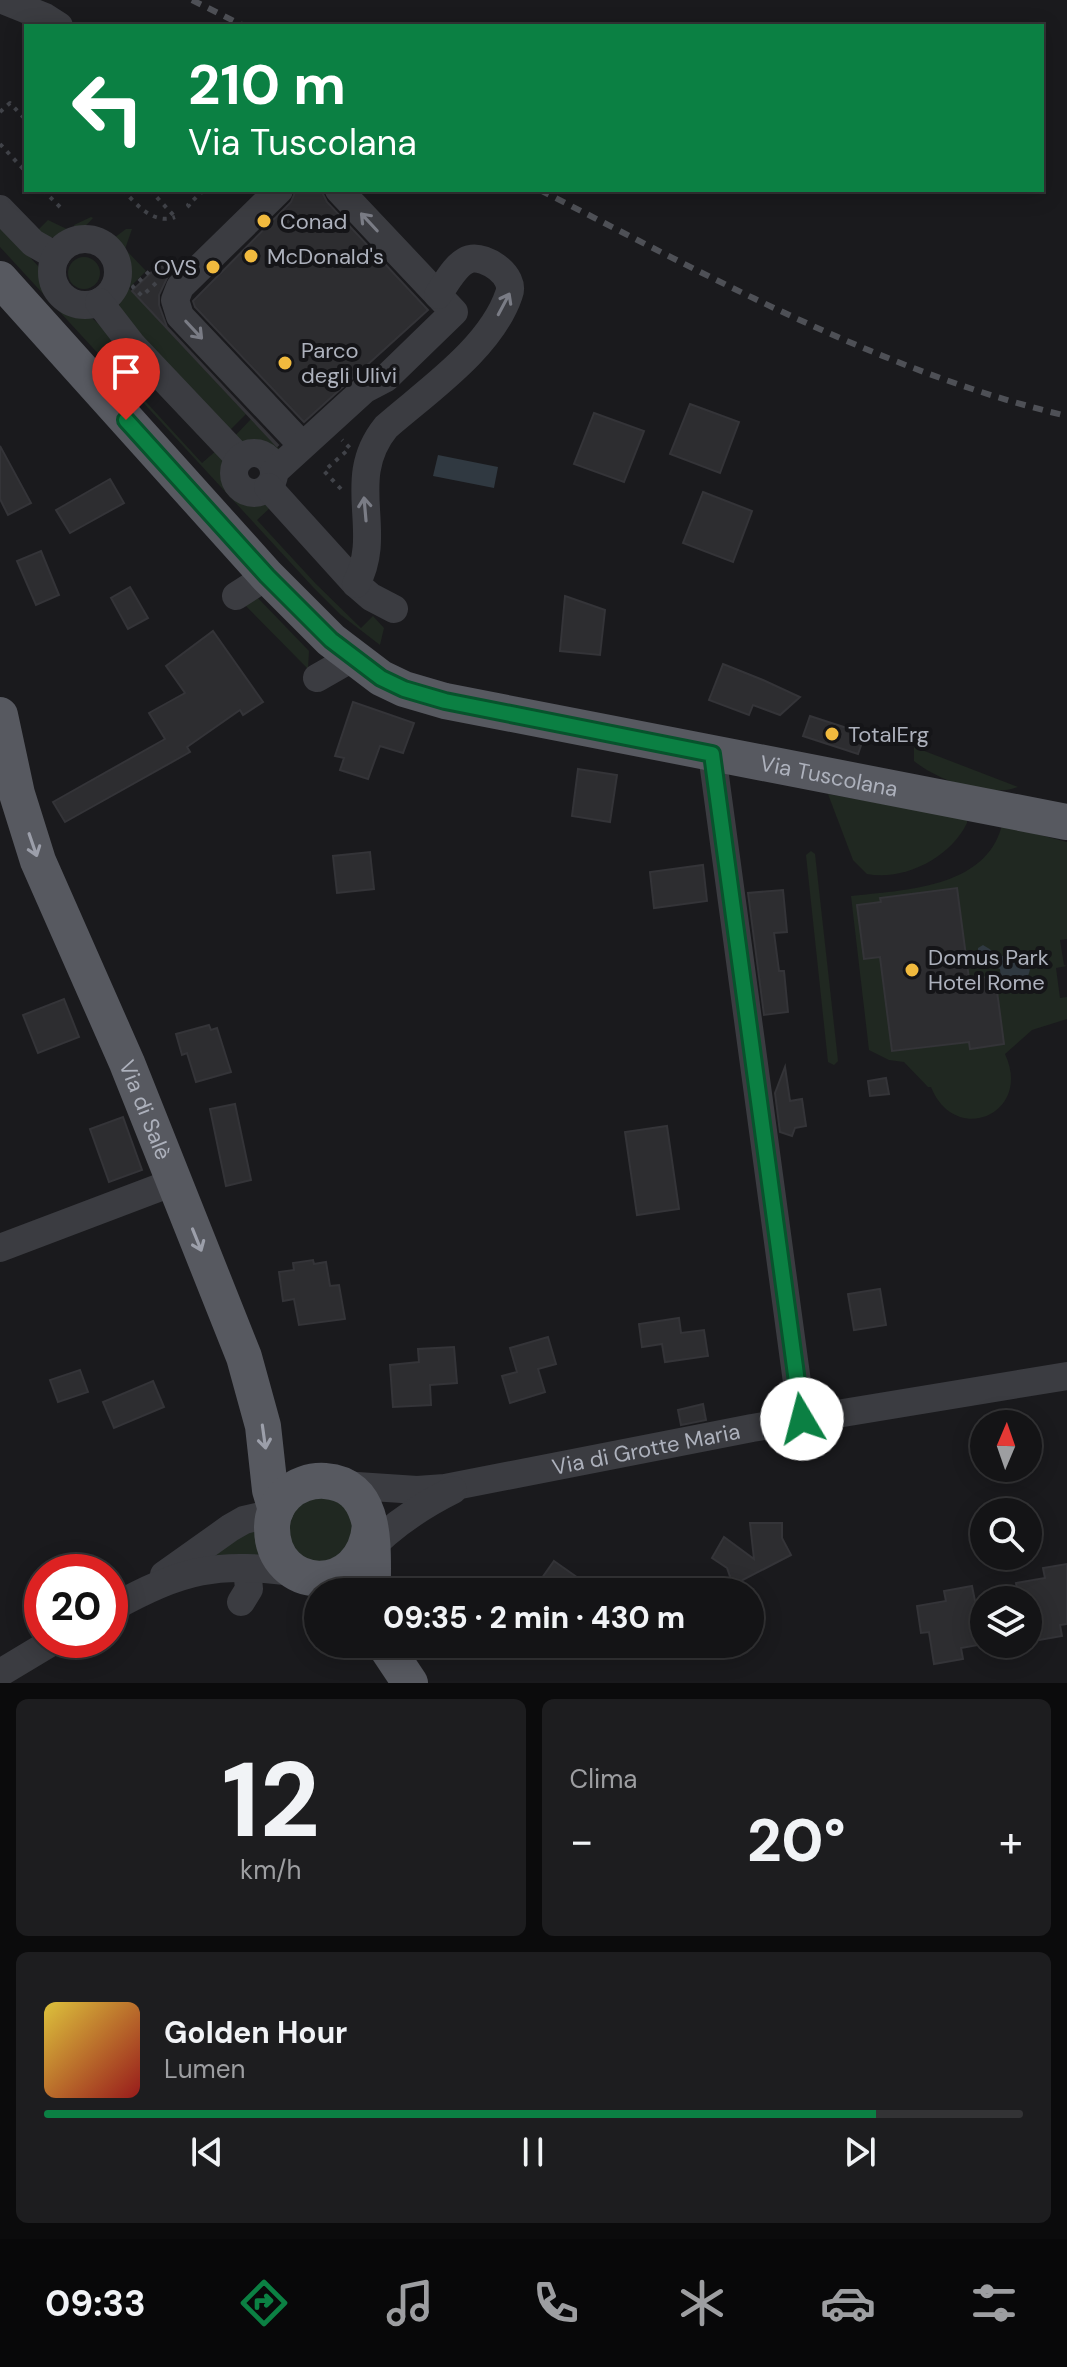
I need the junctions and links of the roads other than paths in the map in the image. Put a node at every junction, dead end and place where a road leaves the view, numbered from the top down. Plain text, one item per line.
1 (8, 7) edge
2 (56, 24) edge
3 (277, 192) edge
4 (341, 192) edge
5 (0, 209) edge
6 (56, 256) junction
7 (0, 279) edge
8 (99, 302) junction
9 (446, 303) junction
10 (487, 335) junction
11 (302, 445) junction
12 (271, 480) junction
13 (267, 576) junction
14 (356, 584) junction
15 (236, 596) dead end
16 (394, 609) dead end
17 (352, 658) junction
18 (317, 678) dead end
19 (0, 715) edge
20 (728, 752) junction
21 (909, 773) dead end
22 (941, 796) junction
23 (1067, 822) edge
24 (174, 1182) junction
25 (0, 1248) edge
26 (1067, 1376) edge
27 (802, 1419) junction
28 (342, 1485) junction
29 (461, 1486) junction
30 (266, 1508) junction
31 (368, 1542) junction
32 (247, 1568) junction
33 (306, 1578) edge
34 (326, 1578) edge
35 (372, 1578) edge
36 (304, 1579) edge
37 (148, 1588) junction
38 (128, 1599) edge
39 (241, 1602) dead end
40 (25, 1658) edge
41 (393, 1658) edge
42 (0, 1673) edge
43 (410, 1683) edge

1 - 2 street
3 -> 11 street
9 -> 4 street
5 - 6 street
6 - 8 street
6 - 8 street
7 - 13 main road, Via Tuscolana
8 - 12 street
9 - 10 street
10 -> 9 street
9 - 11 street
14 -> 10 street
11 - 12 street
12 - 14 street
13 - 15 street
13 - 17 main road, Via Tuscolana
14 - 16 street
17 - 18 street
17 - 20 main road, Via Tuscolana
19 -> 24 main road, Via di Salè
20 - 22 main road, Via Tuscolana
20 - 27 street
21 - 22 street
22 - 23 main road, Via Tuscolana
24 - 25 street
24 -> 30 main road, Via di Salè
26 - 27 street, Via di Grotte Maria
27 - 29 street, Via di Grotte Maria
28 - 29 street, Via di Grotte Maria
28 - 30 main road
28 - 31 main road
29 - 31 street, Via di Grotte Maria
30 - 33 main road
30 - 37 street
31 - 34 main road
31 - 35 main road
32 - 36 street
32 - 37 street
32 - 39 street
37 - 38 street
40 - 42 street
41 - 43 main road

